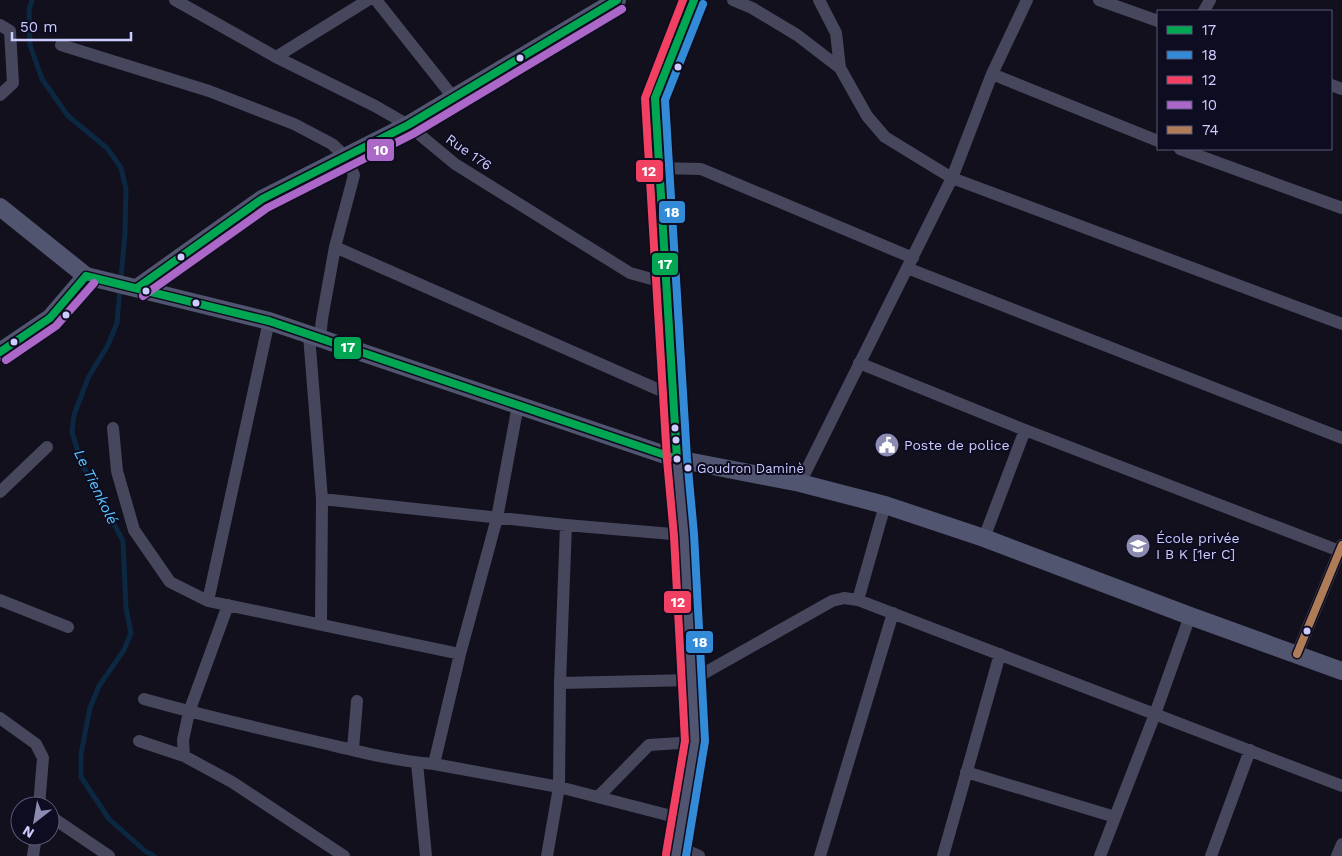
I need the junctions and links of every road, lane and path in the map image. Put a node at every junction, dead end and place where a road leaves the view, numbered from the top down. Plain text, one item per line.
1 (175, 0) edge
2 (368, 0) edge
3 (376, 0) edge
4 (617, 0) edge
5 (733, 0) edge
6 (819, 0) edge
7 (1027, 0) edge
8 (1099, 0) edge
9 (692, 1) edge
10 (1157, 21) edge
11 (0, 25) edge
12 (60, 45) dead end
13 (276, 57) junction
14 (840, 68) junction
15 (992, 74) junction
16 (0, 95) edge
17 (453, 97) junction
18 (408, 125) junction
19 (1157, 141) edge
20 (1183, 150) edge
21 (346, 158) junction
22 (659, 168) junction
23 (952, 178) junction
24 (0, 207) edge
25 (1342, 208) edge
26 (335, 247) junction
27 (910, 263) junction
28 (86, 276) junction
29 (666, 283) junction
30 (137, 288) junction
31 (269, 321) junction
32 (1342, 324) edge
33 (315, 336) junction
34 (0, 352) edge
35 (859, 363) junction
36 (674, 396) junction
37 (518, 405) junction
38 (113, 428) dead end
39 (1025, 430) junction
40 (1342, 438) edge
41 (47, 447) dead end
42 (677, 459) junction
43 (800, 483) junction
44 (0, 492) edge
45 (322, 499) junction
46 (884, 505) junction
47 (497, 518) junction
48 (566, 525) junction
49 (684, 535) junction
50 (984, 538) junction
51 (1341, 549) edge
52 (0, 600) edge
53 (858, 600) junction
54 (208, 601) junction
55 (228, 605) junction
56 (893, 613) junction
57 (1190, 616) junction
58 (321, 624) junction
59 (68, 627) dead end
60 (460, 654) junction
61 (1000, 654) junction
62 (1297, 654) junction
63 (1342, 671) edge
64 (692, 680) junction
65 (560, 683) junction
66 (144, 699) dead end
67 (357, 701) dead end
68 (189, 712) junction
69 (1156, 714) junction
70 (0, 719) edge
71 (139, 741) dead end
72 (695, 742) junction
73 (353, 750) junction
74 (1250, 750) junction
75 (184, 756) junction
76 (417, 763) junction
77 (434, 764) junction
78 (966, 772) junction
79 (1342, 786) edge
80 (559, 787) junction
81 (40, 796) edge
82 (598, 797) junction
83 (1115, 817) junction
84 (683, 819) junction
85 (60, 823) edge
86 (1342, 844) edge
87 (677, 852) edge
88 (109, 856) edge
89 (344, 856) edge
90 (426, 856) edge
91 (547, 856) edge
92 (699, 856) edge
93 (820, 856) edge
94 (943, 856) edge
95 (1100, 856) edge
96 (1211, 856) edge
97 (1337, 856) edge

1 - 13 street, Rue 176
2 - 13 street
3 - 17 street
4 - 17 street
5 - 14 street
6 - 14 street
7 - 15 street
8 - 10 street
9 - 22 street
11 - 16 street
12 - 21 street
13 - 18 street, Rue 176
14 - 23 street
15 - 19 street
15 - 23 street
17 - 18 street
18 - 21 street
18 - 29 street, Rue 176
20 - 25 street
21 - 26 street
21 - 30 street
22 - 27 street
22 - 29 street
23 - 27 street
23 - 32 street
24 - 28 street
26 - 33 street
26 - 36 street
27 - 35 street
27 - 40 street
28 - 30 street
28 - 34 street
29 - 36 street
30 - 31 street
31 - 33 street
31 - 54 street
33 - 37 street
33 - 45 street
35 - 39 street
35 - 43 street
36 - 42 street
37 - 42 street
37 - 47 street
38 - 54 street
39 - 50 street
39 - 51 street
41 - 44 street
42 - 43 street
42 - 49 street
43 - 46 street
45 - 47 street
45 - 58 street
46 - 50 street
46 - 53 street
47 - 48 street
47 - 60 street
48 - 49 street
48 - 65 street
49 - 64 street
50 - 57 street
51 - 62 street
52 - 59 street
53 - 56 street
53 - 64 street
54 - 55 street
55 - 58 street
55 - 68 street
56 - 61 street
56 - 93 street
57 - 62 street
57 - 69 street
58 - 60 street
60 - 77 street
61 - 69 street
61 - 78 street
62 - 63 street
64 - 65 street
64 - 72 street
65 - 80 street
66 - 68 street
67 - 73 street
68 - 73 street
68 - 75 street
69 - 74 street
69 - 83 street
70 - 81 street
71 - 75 street
72 - 82 street
72 - 84 street
73 - 76 street
74 - 79 street
74 - 96 street
75 - 89 street
76 - 77 street
76 - 90 street
77 - 80 street
78 - 83 street
78 - 94 street
80 - 82 street
80 - 91 street
82 - 84 street
83 - 95 street
84 - 87 street
85 - 88 street
86 - 97 street
87 - 92 street

